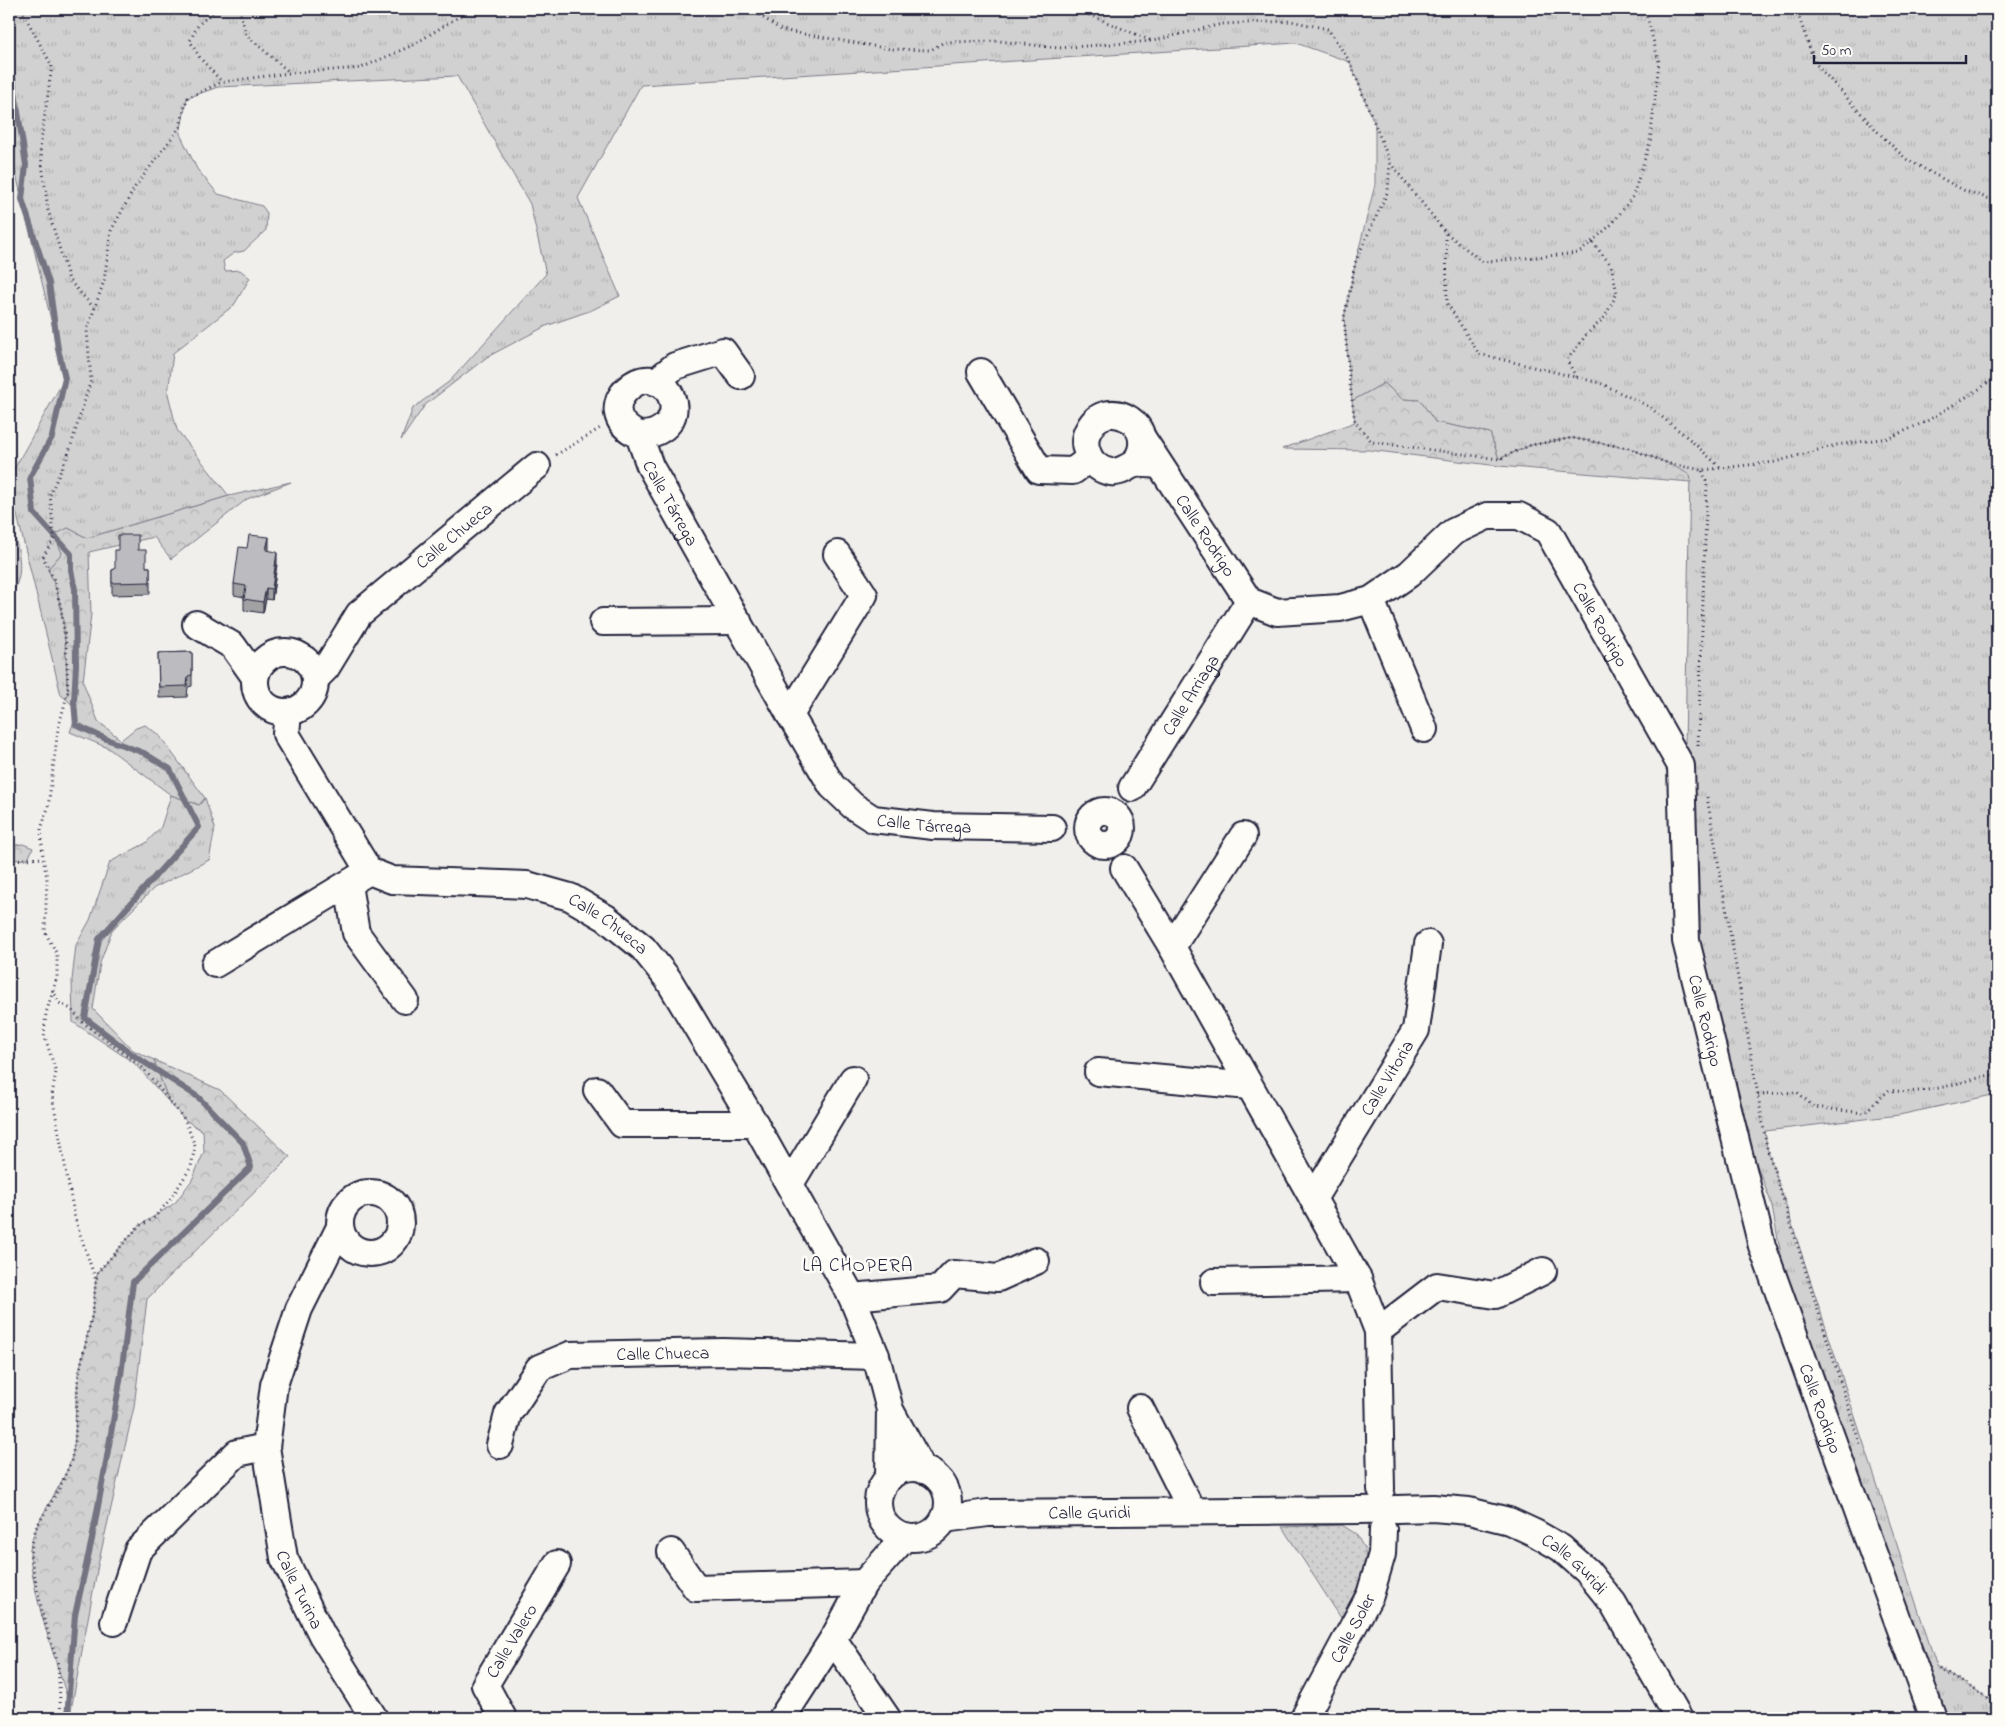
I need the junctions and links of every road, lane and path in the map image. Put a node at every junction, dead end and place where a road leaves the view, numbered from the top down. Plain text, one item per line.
1 (22, 9) edge
2 (216, 9) edge
3 (239, 9) edge
4 (472, 9) edge
5 (751, 9) edge
6 (1075, 9) edge
7 (1645, 9) edge
8 (1796, 9) edge
9 (1152, 41) junction
10 (289, 73) junction
11 (222, 82) junction
12 (1390, 162) junction
13 (1997, 201) edge
14 (1446, 233) junction
15 (1592, 242) junction
16 (94, 308) junction
17 (981, 372) dead end
18 (1997, 374) edge
19 (740, 376) dead end
20 (1576, 377) junction
21 (655, 382) junction
22 (620, 417) junction
23 (639, 435) junction
24 (1090, 459) junction
25 (1146, 465) junction
26 (537, 466) joint
27 (1721, 468) junction
28 (1702, 470) junction
29 (837, 554) dead end
30 (1371, 600) junction
31 (1249, 601) junction
32 (738, 621) junction
33 (603, 622) dead end
34 (196, 624) dead end
35 (255, 677) junction
36 (315, 679) junction
37 (288, 712) junction
38 (790, 716) junction
39 (1424, 729) dead end
40 (1699, 751) dead end
41 (1706, 790) dead end
42 (1105, 828) junction
43 (1243, 836) dead end
44 (43, 858) junction
45 (9, 860) edge
46 (369, 871) junction
47 (348, 886) junction
48 (1428, 944) dead end
49 (1172, 947) junction
50 (215, 964) dead end
51 (53, 990) junction
52 (406, 1000) dead end
53 (1098, 1072) dead end
54 (1997, 1077) edge
55 (854, 1079) dead end
56 (1249, 1086) junction
57 (597, 1090) dead end
58 (1758, 1094) junction
59 (755, 1124) junction
60 (790, 1184) junction
61 (1313, 1199) junction
62 (340, 1227) dead end
63 (1036, 1261) dead end
64 (1543, 1271) dead end
65 (96, 1278) junction
66 (1358, 1280) junction
67 (1214, 1282) dead end
68 (852, 1297) junction
69 (1378, 1331) junction
70 (876, 1356) junction
71 (1140, 1408) dead end
72 (890, 1410) junction
73 (500, 1445) dead end
74 (266, 1447) junction
75 (1862, 1449) dead end
76 (923, 1470) junction
77 (889, 1478) junction
78 (944, 1489) junction
79 (1381, 1489) junction
80 (1361, 1510) junction
81 (1402, 1510) junction
82 (1192, 1511) junction
83 (988, 1513) junction
84 (881, 1519) junction
85 (944, 1519) junction
86 (1383, 1530) junction
87 (905, 1537) junction
88 (671, 1552) dead end
89 (558, 1564) dead end
90 (864, 1583) junction
91 (114, 1622) dead end
92 (833, 1639) junction
93 (1940, 1676) dead end
94 (1997, 1703) edge
95 (62, 1718) edge
96 (374, 1718) edge
97 (503, 1718) edge
98 (782, 1718) edge
99 (887, 1718) edge
100 (1304, 1718) edge
101 (1679, 1718) edge
102 (1933, 1718) edge

1 - 16 path
2 - 11 path
3 - 10 path
4 - 10 path
5 - 9 path
6 - 9 path
7 - 15 path
8 - 13 path
9 - 12 path
10 - 11 path
11 - 16 path
12 - 14 path
12 - 28 path
14 - 15 path
14 - 20 path
15 - 20 path
16 - 44 path
17 - 24 street
18 - 27 path
19 - 21 street
20 - 27 path
21 - 22 street
21 - 23 street, Calle Tárrega
22 - 23 street, Calle Tárrega
22 - 26 path
23 - 32 street, Calle Tárrega
24 - 25 street
24 - 25 street
25 - 31 street, Calle Rodrigo
26 - 36 street, Calle Chueca
27 - 28 path
28 - 40 path
29 - 38 street
30 - 31 street, Calle Rodrigo
30 - 39 street
30 - 102 street, Calle Rodrigo
31 - 42 street, Calle Arriaga
32 - 33 street
32 - 38 street, Calle Tárrega
34 - 35 street
35 - 36 street
35 - 37 street
36 - 37 street, Calle Chueca
37 - 46 street
38 - 42 street, Calle Tárrega
41 - 58 path
42 - 49 street
43 - 49 street
44 - 45 path
44 - 51 path
46 - 47 street
46 - 59 street, Calle Chueca
47 - 50 street
47 - 52 street
48 - 61 street, Calle Vitoria
49 - 56 street
51 - 65 path
51 - 65 path
53 - 56 street
54 - 58 path
55 - 60 street
56 - 61 street
57 - 59 street
58 - 75 path
59 - 60 street, Calle Chueca
60 - 68 street, Calle Chueca
61 - 66 street
62 - 74 street, Calle Turina
63 - 68 street
64 - 69 street
65 - 95 path
66 - 67 street
66 - 69 street
68 - 70 street, Calle Chueca
69 - 79 street
70 - 72 street, Calle Chueca
70 - 73 street, Calle Chueca
71 - 82 street
72 - 76 street, Calle Chueca
72 - 77 street, Calle Chueca
74 - 91 street
74 - 96 street, Calle Turina
76 - 77 street
76 - 78 street
77 - 84 street
78 - 83 street, Calle Guridi
78 - 85 street
79 - 80 street
79 - 81 street
80 - 81 street, Calle Guridi
80 - 82 street, Calle Guridi
80 - 86 street
81 - 86 street
81 - 101 street, Calle Guridi
82 - 83 street, Calle Guridi
83 - 85 street, Calle Guridi
84 - 87 street
84 - 90 street
85 - 87 street
86 - 100 street, Calle Soler
87 - 90 street
88 - 90 street
89 - 97 street, Calle Valero
90 - 92 street
92 - 98 street
92 - 99 street
93 - 94 path

